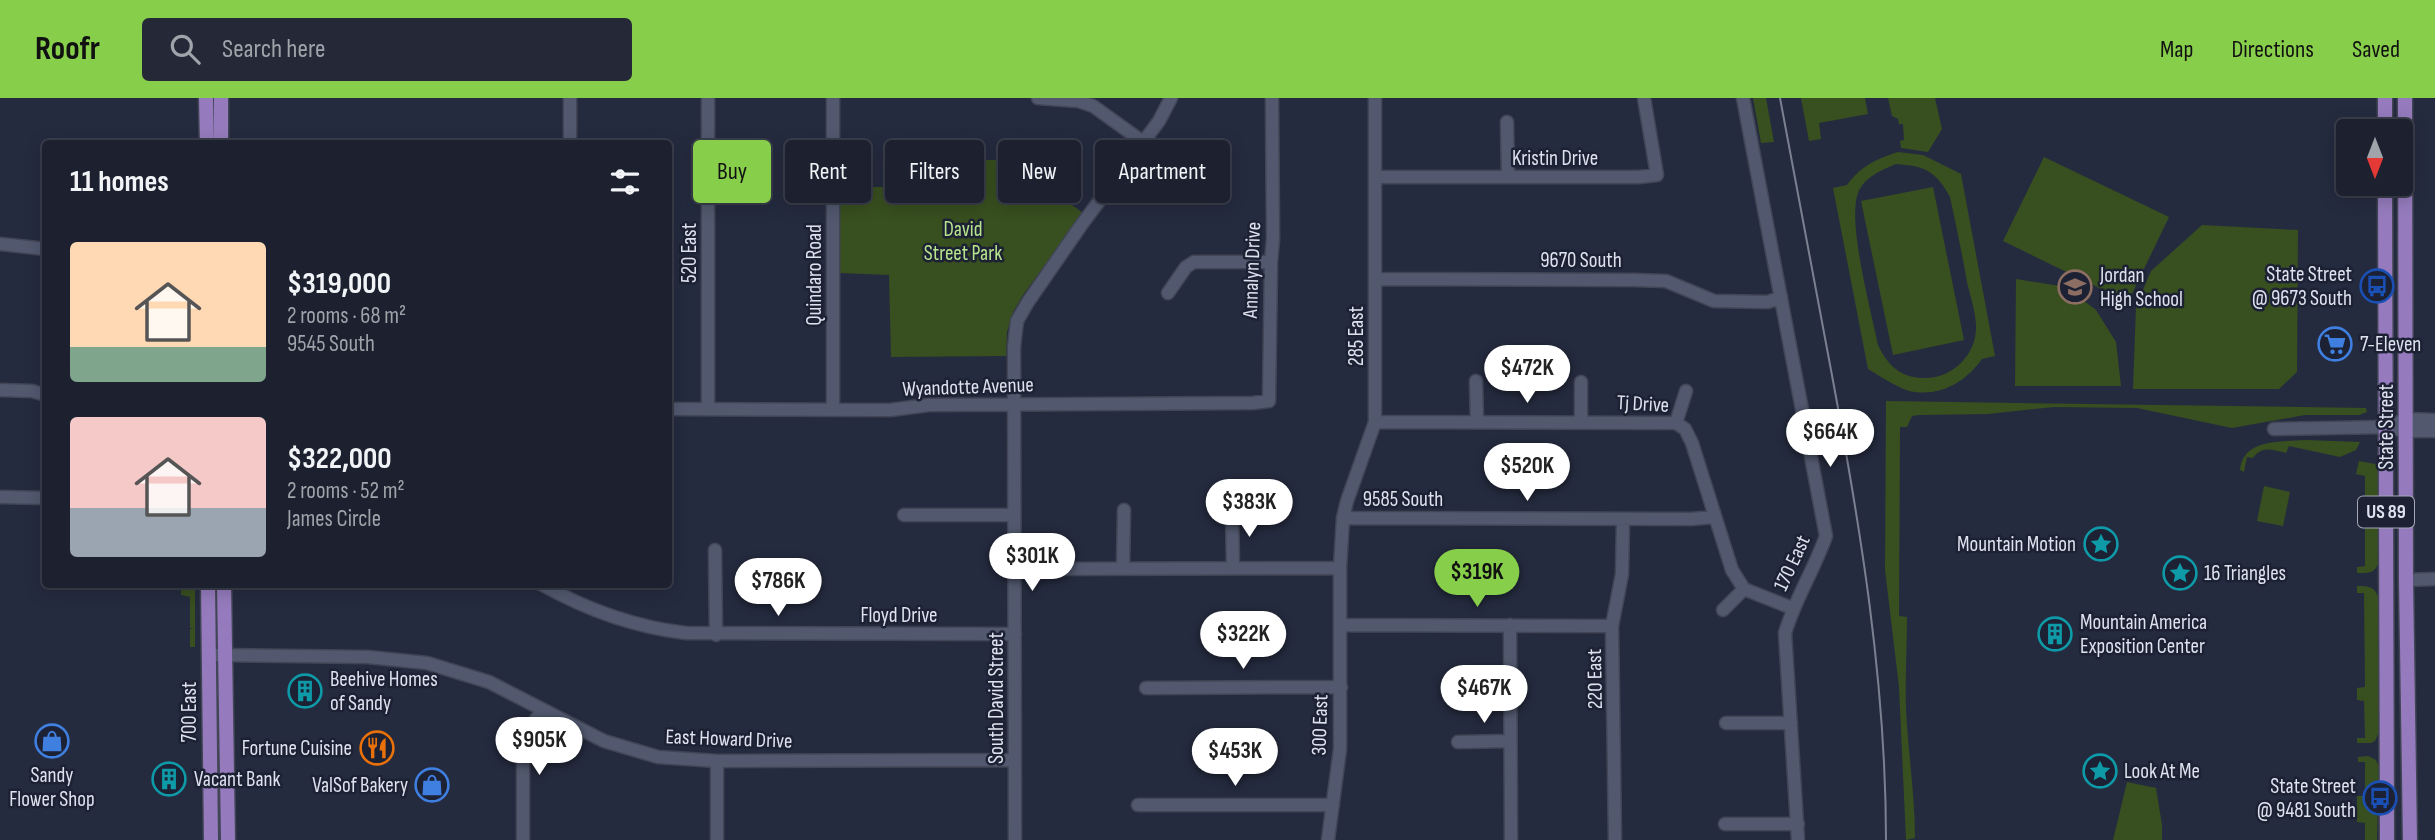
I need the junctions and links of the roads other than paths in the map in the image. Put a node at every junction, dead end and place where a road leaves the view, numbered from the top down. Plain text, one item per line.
1 (206, 98) edge
2 (221, 98) edge
3 (570, 98) edge
4 (708, 98) edge
5 (833, 98) edge
6 (1038, 98) edge
7 (1171, 98) edge
8 (1272, 98) edge
9 (1375, 98) edge
10 (1643, 98) edge
11 (1744, 98) edge
12 (2385, 98) edge
13 (2406, 98) edge
14 (2385, 119) edge
15 (1507, 122) dead end
16 (207, 140) edge
17 (221, 140) edge
18 (570, 140) edge
19 (1140, 140) edge
20 (1145, 140) edge
21 (1375, 177) junction
22 (1508, 177) junction
23 (2385, 196) edge
24 (1099, 203) edge
25 (0, 244) edge
26 (42, 249) edge
27 (1270, 262) junction
28 (1376, 279) junction
29 (1168, 293) dead end
30 (1781, 298) junction
31 (1476, 381) dead end
32 (1581, 382) dead end
33 (0, 390) edge
34 (1686, 391) dead end
35 (42, 394) edge
36 (1269, 401) joint
37 (1014, 404) junction
38 (672, 409) edge
39 (708, 409) junction
40 (833, 410) junction
41 (2435, 419) edge
42 (1375, 422) junction
43 (1477, 422) junction
44 (1581, 422) junction
45 (1675, 424) junction
46 (2407, 425) junction
47 (2386, 427) junction
48 (2274, 429) dead end
49 (2435, 431) edge
50 (0, 497) edge
51 (42, 498) edge
52 (1124, 510) dead end
53 (1232, 510) dead end
54 (904, 515) dead end
55 (1013, 515) junction
56 (1714, 517) junction
57 (1343, 518) junction
58 (1623, 519) junction
59 (715, 550) dead end
60 (1233, 568) junction
61 (1340, 568) junction
62 (1015, 569) junction
63 (1123, 569) junction
64 (2406, 579) junction
65 (2435, 579) edge
66 (208, 588) edge
67 (224, 588) edge
68 (548, 588) edge
69 (1744, 589) junction
70 (1792, 608) junction
71 (1723, 610) dead end
72 (1341, 625) junction
73 (1510, 625) junction
74 (1612, 626) junction
75 (1015, 634) junction
76 (716, 635) junction
77 (209, 655) junction
78 (225, 655) junction
79 (1341, 687) junction
80 (1146, 688) dead end
81 (542, 710) junction
82 (1726, 723) dead end
83 (1791, 723) junction
84 (1510, 741) junction
85 (1458, 742) dead end
86 (1015, 760) junction
87 (717, 761) junction
88 (1138, 805) dead end
89 (1332, 805) junction
90 (1725, 824) dead end
91 (1798, 824) junction
92 (211, 840) edge
93 (228, 840) edge
94 (523, 840) edge
95 (717, 840) edge
96 (1015, 840) edge
97 (1328, 840) edge
98 (1511, 840) edge
99 (1615, 840) edge
100 (1798, 840) edge
101 (2387, 840) edge
102 (2410, 840) edge

1 - 16 main road
2 - 17 main road
3 - 18 street
4 - 39 street, 520 East
5 - 40 street, Quindaro Road
6 - 19 street
7 - 20 street, South David Street
8 - 27 street, Annalyn Drive
9 - 21 street, 285 East
10 - 22 street, Kristin Drive
11 - 30 street, 170 East
12 - 14 main road
13 - 46 main road, State Street / US 89
15 - 22 street
21 - 22 street, Kristin Drive
21 - 28 street, 285 East
23 - 47 main road, State Street / US 89
24 - 37 street, South David Street
25 - 26 street
27 - 29 street
27 - 36 street, Annalyn Drive
28 - 30 street, 9670 South
28 - 42 street, 285 East
30 - 70 street, 170 East
31 - 43 street
32 - 44 street
33 - 35 street
34 - 45 street
36 - 37 street, Wyandotte Avenue
37 - 40 street, Wyandotte Avenue
37 - 55 street, South David Street
38 - 39 street, Wyandotte Avenue
39 - 40 street, Wyandotte Avenue
41 - 46 street
42 - 43 street, Tj Drive
42 - 57 street, 285 East
43 - 44 street, Tj Drive
44 - 45 street, Tj Drive
45 - 56 street, Tj Drive
46 - 47 street
46 - 49 street
46 - 64 main road, State Street / US 89
47 - 48 street
47 - 101 main road, State Street / US 89
50 - 51 street
52 - 63 street
53 - 60 street
54 - 55 street
55 - 62 street, South David Street
56 - 58 street, 9585 South
56 - 69 street, Tj Drive
57 - 58 street, 9585 South
57 - 61 street, 285 East
58 - 74 street, 220 East
59 - 76 street
60 - 61 street
60 - 63 street
61 - 72 street, 300 East
62 - 63 street
62 - 75 street, South David Street
64 - 65 street
64 - 102 main road, State Street / US 89
66 - 77 main road, 700 East
67 - 78 main road, 700 East
68 - 76 street, Floyd Drive
69 - 70 street
69 - 71 street
70 - 83 street, 170 East
72 - 73 street
72 - 79 street, 300 East
73 - 74 street
73 - 84 street
74 - 99 street, 220 East
75 - 76 street, Floyd Drive
75 - 86 street, South David Street
77 - 78 street, East Howard Drive
77 - 92 main road, 700 East
78 - 81 street, East Howard Drive
78 - 93 main road, 700 East
79 - 80 street
79 - 89 street, 300 East
81 - 87 street, East Howard Drive
81 - 94 street
82 - 83 street
83 - 91 street, 170 East
84 - 85 street
84 - 98 street
86 - 87 street, East Howard Drive
86 - 96 street, South David Street
87 - 95 street
88 - 89 street
89 - 97 street, 300 East
90 - 91 street
91 - 100 street, 170 East

